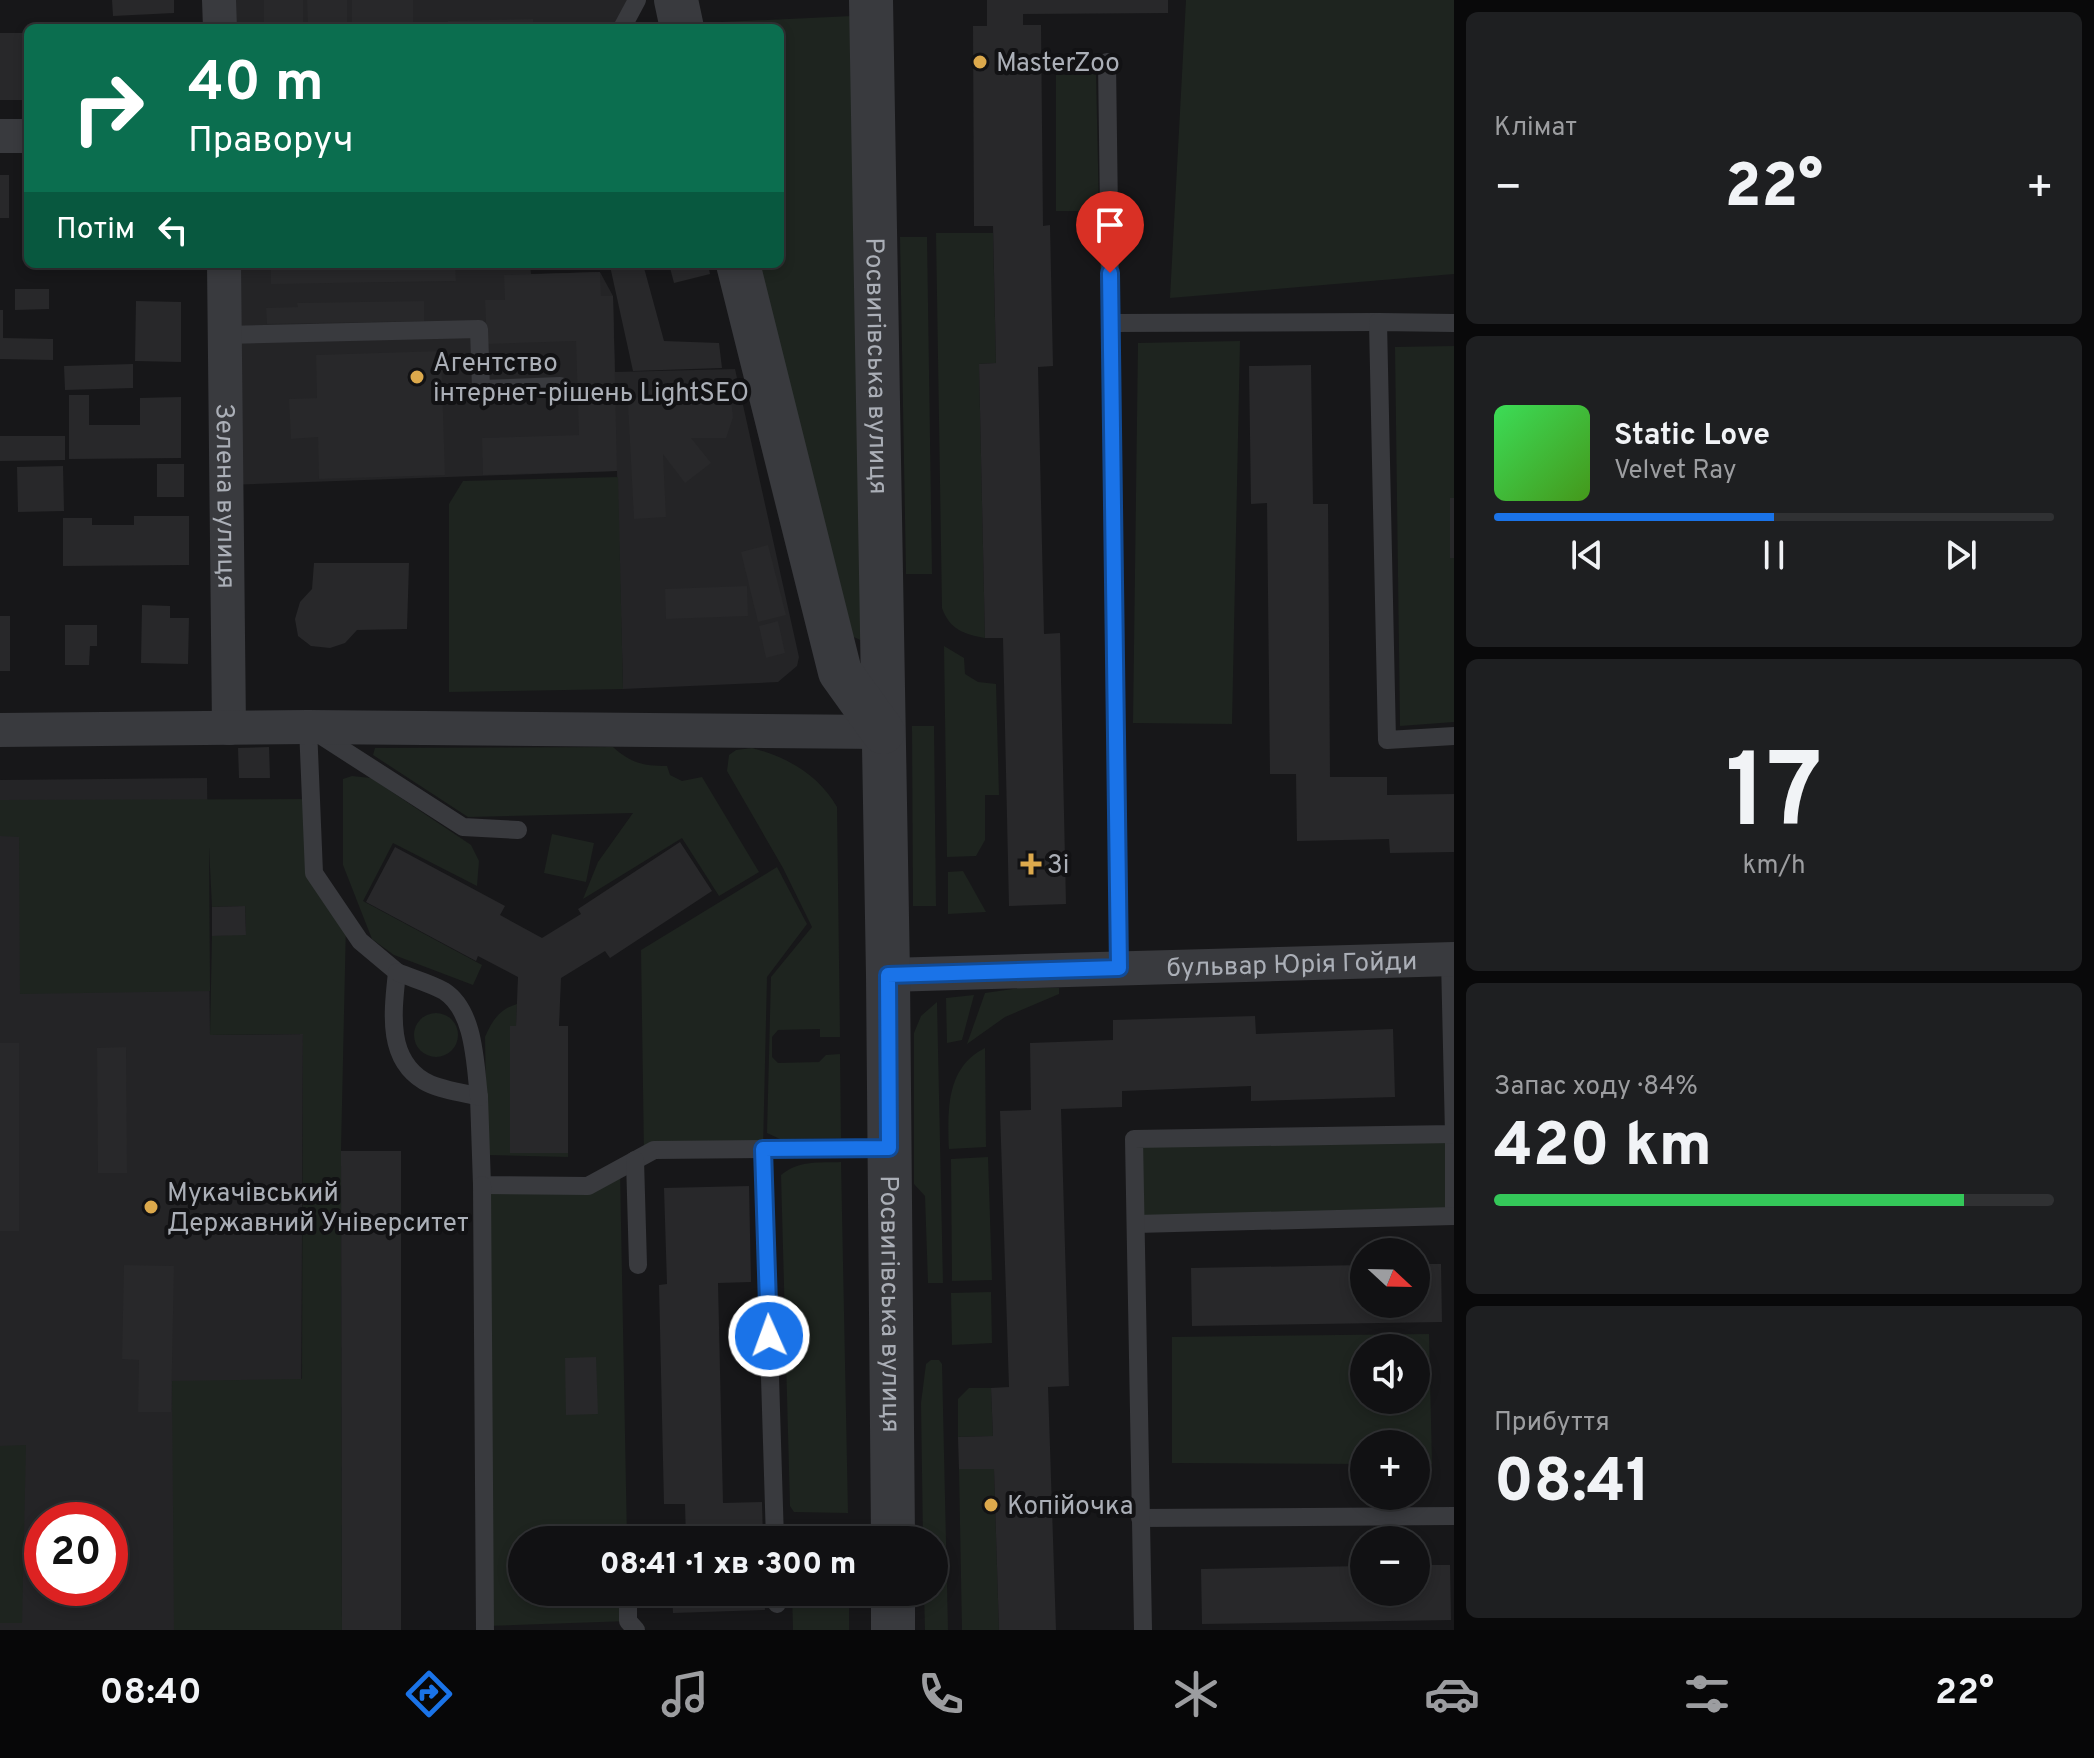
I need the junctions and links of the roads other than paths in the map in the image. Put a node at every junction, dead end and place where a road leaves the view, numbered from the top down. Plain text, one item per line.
1 (219, 0) edge
2 (637, 0) edge
3 (676, 0) edge
4 (871, 0) edge
5 (220, 24) edge
6 (624, 24) edge
7 (681, 24) edge
8 (1107, 62) dead end
9 (0, 136) edge
10 (24, 136) edge
11 (224, 268) edge
12 (739, 268) edge
13 (1378, 322) junction
14 (1111, 323) junction
15 (1454, 323) edge
16 (225, 335) junction
17 (560, 386) dead end
18 (308, 727) junction
19 (229, 728) junction
20 (0, 730) edge
21 (883, 732) junction
22 (1454, 736) edge
23 (518, 830) dead end
24 (1452, 960) edge
25 (1119, 968) junction
26 (397, 972) junction
27 (888, 975) junction
28 (479, 1097) junction
29 (1454, 1134) edge
30 (889, 1148) junction
31 (763, 1149) junction
32 (635, 1160) junction
33 (482, 1185) junction
34 (1454, 1216) edge
35 (1136, 1224) junction
36 (638, 1265) dead end
37 (1454, 1516) edge
38 (1140, 1518) junction
39 (775, 1526) edge
40 (893, 1526) edge
41 (628, 1606) edge
42 (893, 1606) edge
43 (485, 1630) edge
44 (636, 1630) edge
45 (893, 1630) edge
46 (1143, 1630) edge

1 - 5 street
2 - 6 lane
3 - 7 street
4 - 21 street, Росвигівська вулиця
8 - 14 lane
9 - 10 street
11 - 16 street, Зелена вулиця
12 - 21 street
13 - 14 lane
13 - 15 lane
13 - 22 lane
14 - 25 lane
16 - 17 lane
16 - 19 street, Зелена вулиця
18 - 19 street
18 - 21 street
18 - 23 lane
18 - 26 lane
19 - 20 street
21 - 27 street, Росвигівська вулиця
24 - 25 street, бульвар Юрія Гойди
24 - 29 lane
25 - 27 street, бульвар Юрія Гойди
26 - 28 lane
26 - 28 lane
27 - 30 street, Росвигівська вулиця
28 - 33 lane
29 - 34 lane
29 - 35 lane
30 - 31 lane
30 - 40 street, Росвигівська вулиця
31 - 32 lane
31 - 39 lane
32 - 33 lane
32 - 36 lane
33 - 43 lane
34 - 35 lane
35 - 38 lane
37 - 38 lane
38 - 46 lane
41 - 44 lane
42 - 45 street

